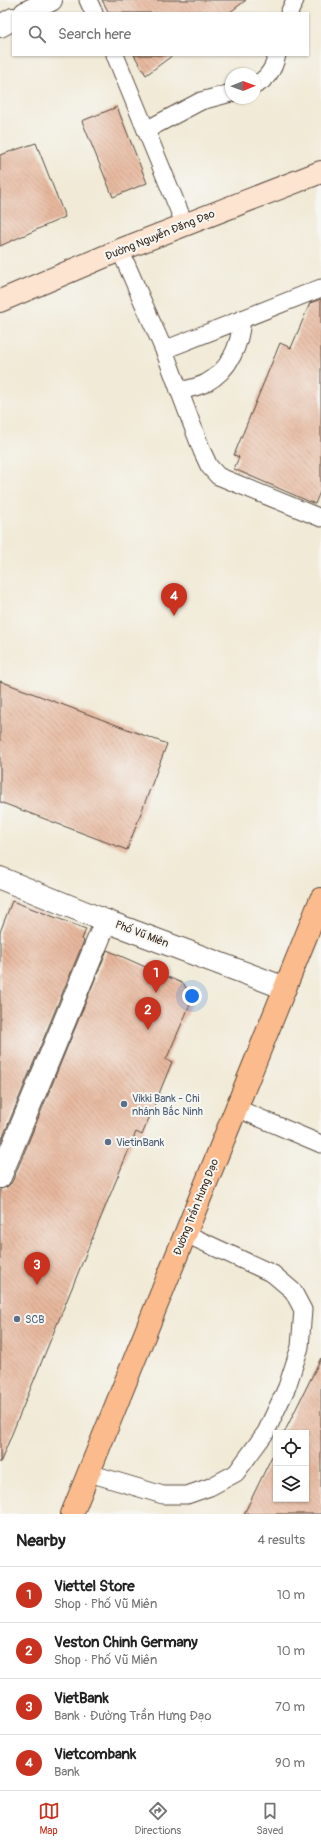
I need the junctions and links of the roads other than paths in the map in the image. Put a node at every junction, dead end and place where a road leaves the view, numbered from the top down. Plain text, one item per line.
1 (51, 0) edge
2 (88, 0) edge
3 (295, 0) edge
4 (27, 12) edge
5 (94, 12) edge
6 (289, 12) edge
7 (12, 20) edge
8 (0, 26) edge
9 (115, 56) edge
10 (277, 56) edge
11 (261, 83) edge
12 (225, 95) edge
13 (146, 130) junction
14 (321, 172) edge
15 (185, 225) junction
16 (120, 250) junction
17 (321, 288) edge
18 (0, 302) edge
19 (242, 319) junction
20 (164, 350) junction
21 (179, 392) junction
22 (321, 518) edge
23 (0, 878) edge
24 (321, 899) edge
25 (106, 921) junction
26 (285, 988) junction
27 (236, 1108) junction
28 (321, 1144) edge
29 (0, 1177) edge
30 (186, 1234) junction
31 (89, 1473) junction
32 (72, 1514) edge

1 - 4 street
2 - 5 lane
3 - 6 lane
7 - 8 street
9 - 13 lane
10 - 11 lane
12 - 13 lane
13 - 15 lane
14 - 15 main road, Đường Nguyễn Đăng Đạo
15 - 16 main road, Đường Nguyễn Đăng Đạo
16 - 18 main road, Đường Nguyễn Đăng Đạo
16 - 20 lane
17 - 19 lane
19 - 20 lane
19 - 21 lane
20 - 21 lane
21 - 22 lane
23 - 25 street, Phố Vũ Miên
24 - 26 main road, Đường Trần Hưng Đạo
25 - 26 street, Phố Vũ Miên
25 - 29 street
26 - 27 main road, Đường Trần Hưng Đạo
27 - 28 lane
27 - 30 main road, Đường Trần Hưng Đạo
30 - 31 main road, Đường Trần Hưng Đạo
30 - 31 lane
31 - 32 main road, Đường Trần Hưng Đạo

